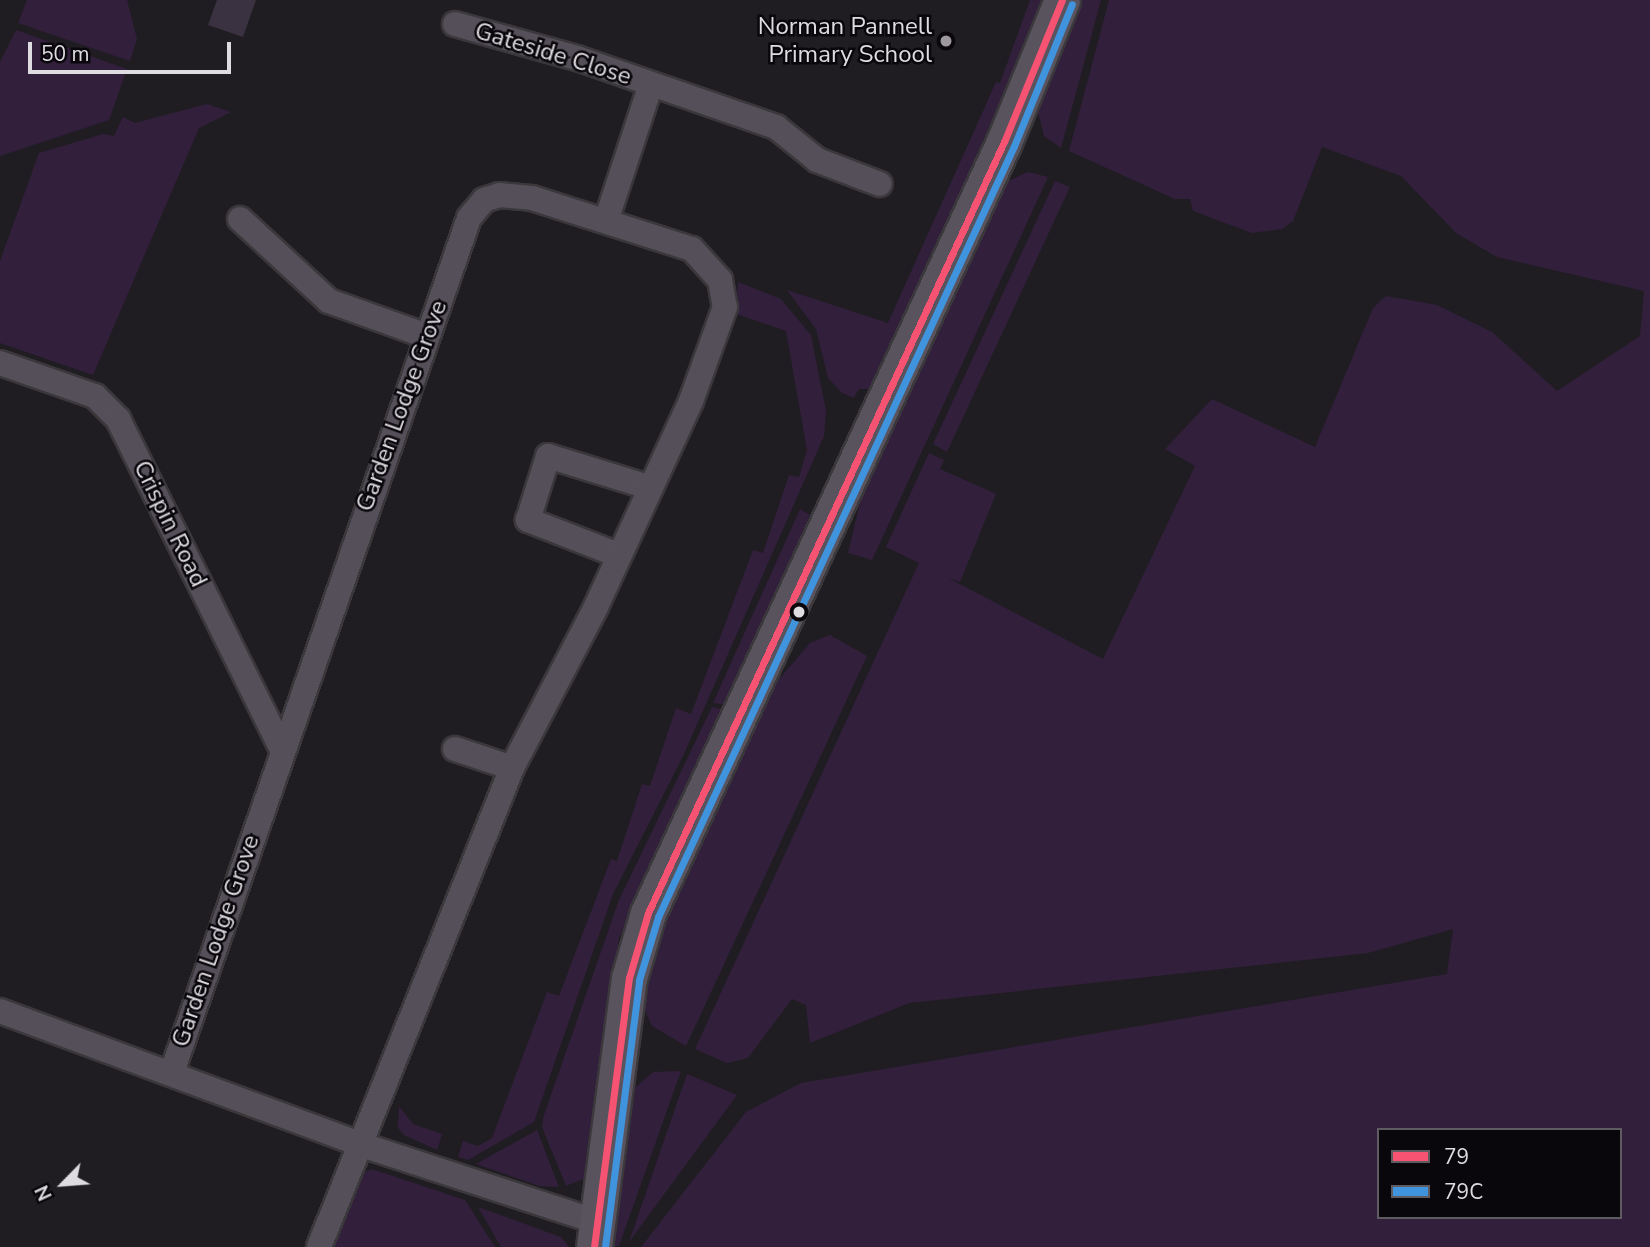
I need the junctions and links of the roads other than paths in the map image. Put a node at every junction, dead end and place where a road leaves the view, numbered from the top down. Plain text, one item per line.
1 (1062, 0) edge
2 (455, 24) dead end
3 (650, 84) junction
4 (880, 184) dead end
5 (607, 218) junction
6 (240, 219) dead end
7 (427, 335) junction
8 (0, 363) edge
9 (648, 487) junction
10 (618, 555) junction
11 (281, 747) junction
12 (455, 749) dead end
13 (512, 768) junction
14 (0, 1011) edge
15 (172, 1072) junction
16 (362, 1145) junction
17 (596, 1234) edge
18 (319, 1247) edge

1 - 17 main road
2 - 3 street, Gateside Close
3 - 4 street, Gateside Close
3 - 5 street, Gateside Close
5 - 7 street, Garden Lodge Grove
5 - 9 street, Garden Lodge Grove
6 - 7 street
7 - 11 street, Garden Lodge Grove
8 - 11 street, Crispin Road
9 - 10 street, Garden Lodge Grove
9 - 10 street
10 - 13 street, Garden Lodge Grove
11 - 15 street, Garden Lodge Grove
12 - 13 street
13 - 16 street, Garden Lodge Grove
14 - 15 street, Garden Lodge Grove
15 - 16 street, Garden Lodge Grove
16 - 17 street, Garden Lodge Grove
16 - 18 street

